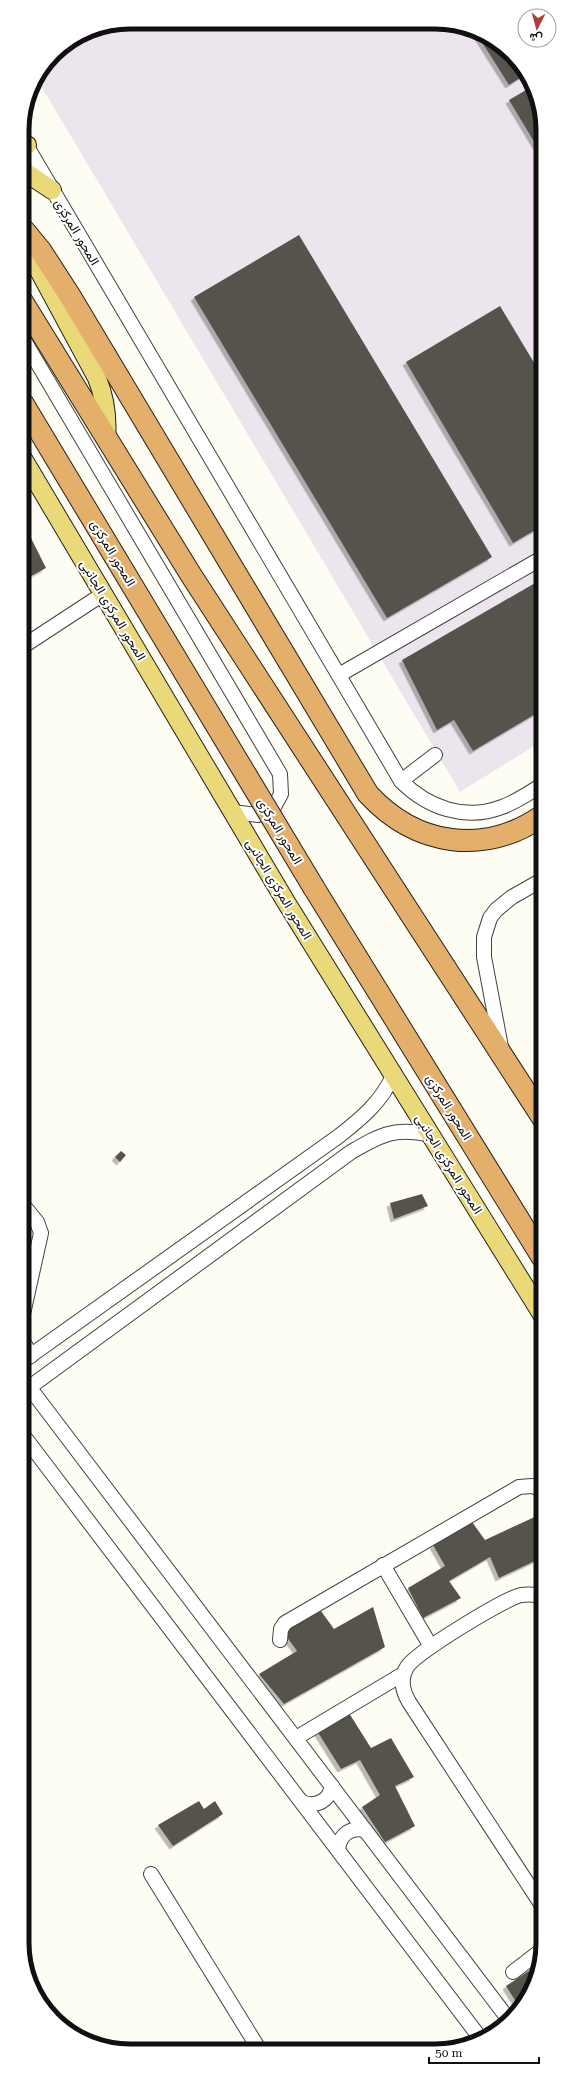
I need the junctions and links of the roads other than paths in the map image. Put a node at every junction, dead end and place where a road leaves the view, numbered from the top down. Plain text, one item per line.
1 (29, 151) edge
2 (29, 175) edge
3 (52, 190) junction
4 (29, 237) edge
5 (29, 252) edge
6 (29, 312) edge
7 (29, 349) edge
8 (29, 414) edge
9 (106, 438) junction
10 (29, 469) edge
11 (536, 561) edge
12 (103, 594) junction
13 (29, 642) edge
14 (339, 675) junction
15 (435, 755) dead end
16 (401, 781) junction
17 (536, 788) edge
18 (232, 812) junction
19 (536, 820) edge
20 (536, 884) edge
21 (502, 1057) junction
22 (393, 1076) junction
23 (536, 1108) edge
24 (431, 1135) junction
25 (339, 1136) junction
26 (351, 1152) junction
27 (29, 1212) edge
28 (536, 1247) edge
29 (29, 1287) edge
30 (536, 1306) edge
31 (29, 1357) edge
32 (29, 1383) edge
33 (29, 1391) edge
34 (29, 1443) edge
35 (536, 1487) edge
36 (383, 1565) junction
37 (536, 1595) edge
38 (280, 1640) dead end
39 (430, 1646) junction
40 (403, 1674) junction
41 (296, 1738) junction
42 (332, 1786) junction
43 (302, 1802) junction
44 (365, 1830) junction
45 (338, 1849) junction
46 (151, 1874) dead end
47 (536, 1896) edge
48 (535, 1955) edge
49 (513, 1972) dead end
50 (505, 2015) edge
51 (478, 2035) edge
52 (256, 2044) edge

1 - 3 street, المحور المركزى
2 - 3 main road
3 - 14 street, المحور المركزى
4 - 19 highway
5 - 9 main road
6 - 9 highway
7 - 18 street
8 - 28 highway, المحور المركزى, bridge
9 - 21 highway
10 - 12 main road, المحور المركزى الجانبى
11 - 14 street
12 - 13 street
12 - 18 main road, المحور المركزى الجانبى
14 - 16 street, المحور المركزى
15 - 16 street
16 - 17 street, المحور المركزى
18 - 22 main road, المحور المركزى الجانبى
20 - 21 street
21 - 23 highway
22 - 24 main road, المحور المركزى الجانبى
22 - 25 street
24 - 26 street
24 - 30 main road, المحور المركزى الجانبى
25 - 26 street
25 - 31 street
26 - 32 street
27 - 29 street
33 - 41 street
34 - 43 street
35 - 36 street
36 - 38 street
36 - 39 street
37 - 39 street
39 - 40 street
40 - 41 street
40 - 47 street
41 - 42 street
42 - 43 street
42 - 44 street
43 - 45 street
44 - 45 street
44 - 50 street
45 - 51 street
46 - 52 street
48 - 49 street

